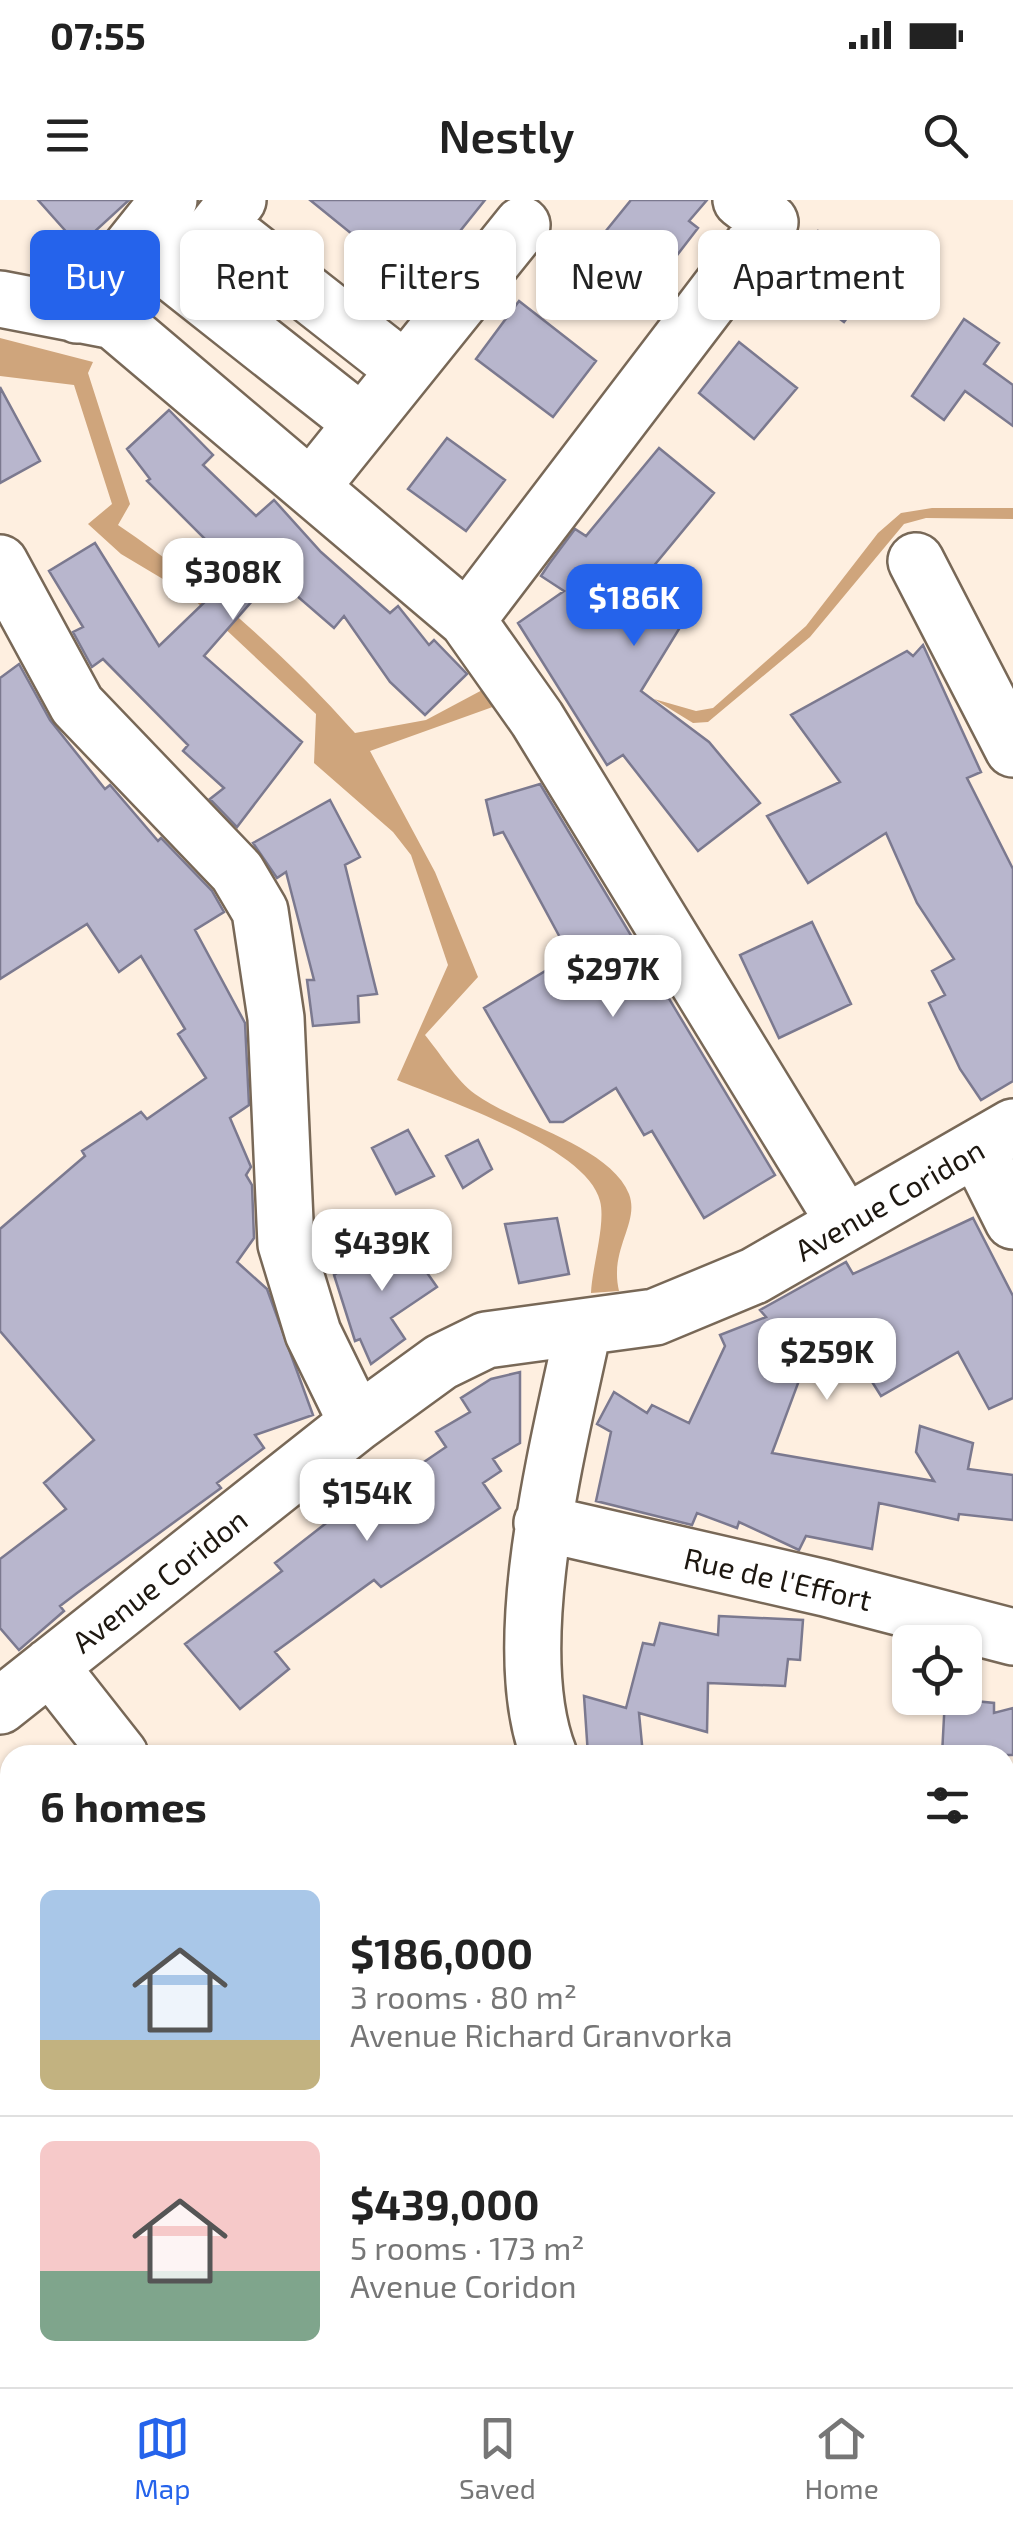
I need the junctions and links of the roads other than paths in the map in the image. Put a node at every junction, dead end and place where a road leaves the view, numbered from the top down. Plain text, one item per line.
1 (169, 200) edge
2 (741, 200) edge
3 (229, 212) edge
4 (522, 225) dead end
5 (145, 230) edge
6 (0, 299) edge
7 (30, 305) edge
8 (108, 320) edge
9 (405, 370) junction
10 (362, 423) junction
11 (312, 486) junction
12 (916, 560) dead end
13 (0, 564) edge
14 (467, 620) junction
15 (1013, 749) edge
16 (995, 1138) edge
17 (1013, 1221) edge
18 (845, 1223) junction
19 (583, 1330) junction
20 (357, 1423) junction
21 (542, 1524) junction
22 (1013, 1637) edge
23 (50, 1666) junction
24 (0, 1706) edge
25 (112, 1745) edge
26 (545, 1745) edge

1 - 5 street
2 - 14 street
3 - 9 street
3 - 10 street
4 - 9 street
6 - 7 street
8 - 11 street
9 - 10 street
10 - 11 street
11 - 14 street
12 - 15 street
13 - 20 street
14 - 18 street
16 - 17 street
16 - 18 street, Avenue Coridon
18 - 19 street, Avenue Coridon
19 - 20 street, Avenue Coridon
19 - 21 street
20 - 23 street, Avenue Coridon
21 - 22 street, Rue de l'Effort
21 - 26 street
23 - 24 street, Avenue Coridon
23 - 25 street

